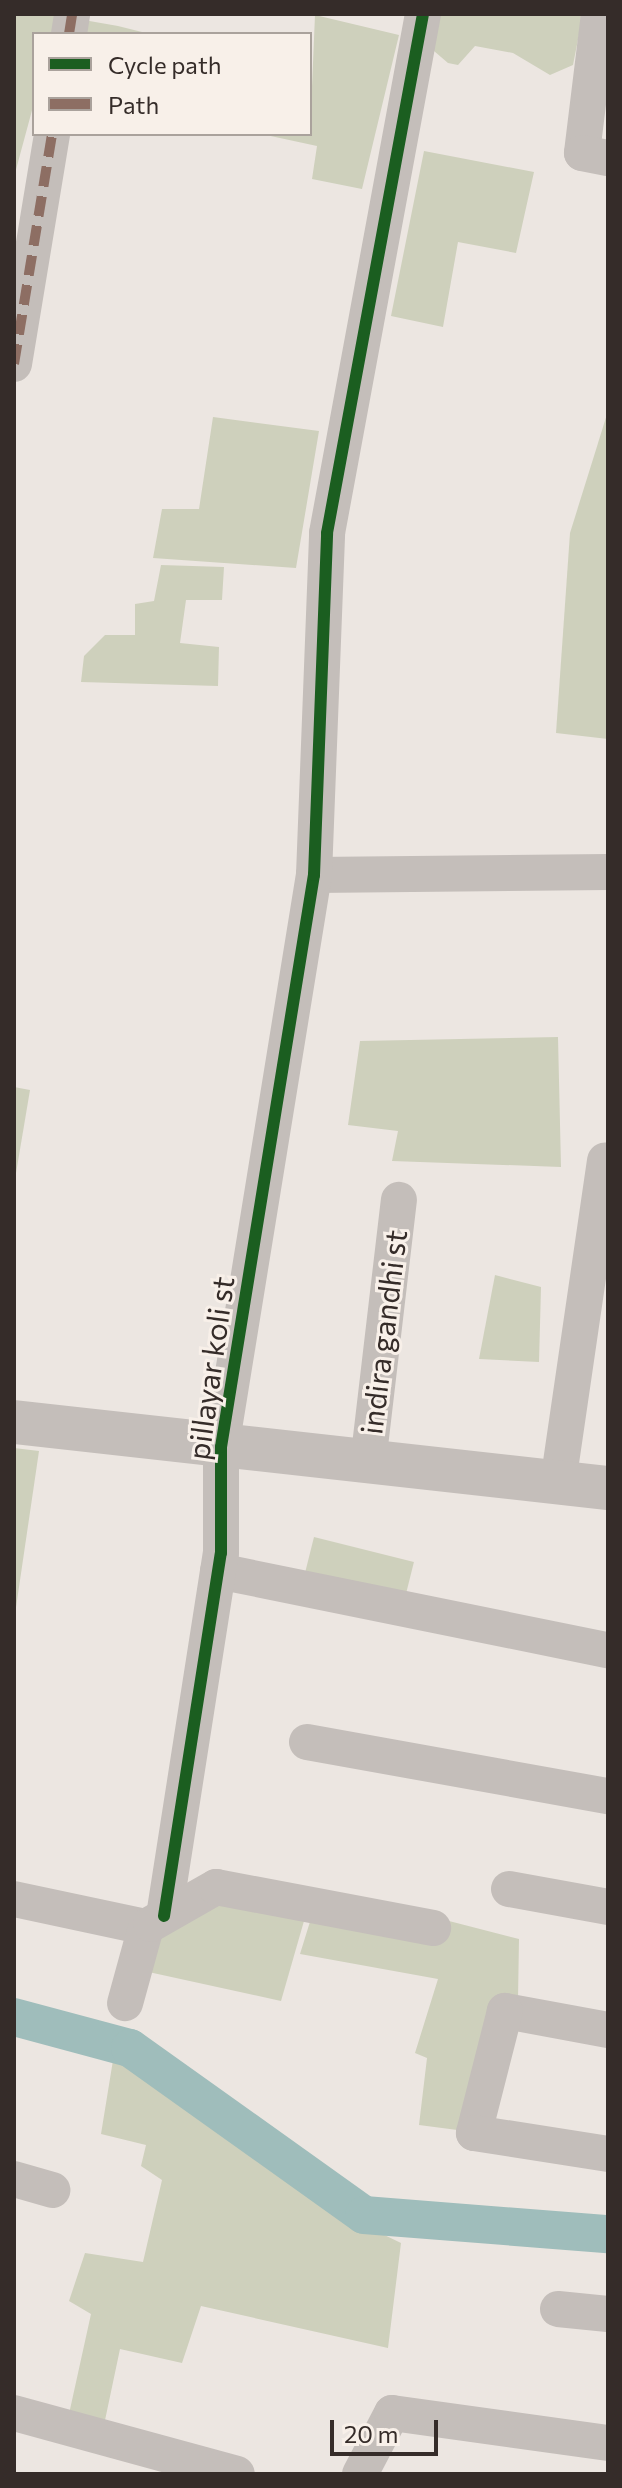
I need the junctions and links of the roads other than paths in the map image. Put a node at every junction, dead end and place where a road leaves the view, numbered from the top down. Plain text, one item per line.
1 (423, 14) edge
2 (601, 28) edge
3 (52, 136) edge
4 (608, 158) edge
5 (14, 364) edge
6 (608, 872) edge
7 (314, 875) junction
8 (605, 1160) dead end
9 (399, 1200) dead end
10 (14, 1422) edge
11 (221, 1447) junction
12 (368, 1463) junction
13 (558, 1483) junction
14 (608, 1488) edge
15 (218, 1571) junction
16 (608, 1650) edge
17 (307, 1742) dead end
18 (608, 1796) edge
19 (509, 1889) dead end
20 (14, 1899) edge
21 (608, 1907) edge
22 (155, 1922) junction
23 (433, 1928) dead end
24 (125, 2003) dead end
25 (608, 2030) edge
26 (608, 2154) edge
27 (14, 2179) edge
28 (52, 2190) dead end
29 (558, 2309) dead end
30 (608, 2314) edge
31 (14, 2413) edge
32 (608, 2443) edge
33 (237, 2474) edge
34 (360, 2474) edge

1 - 7 street, pillayar koli st
2 - 4 street
3 - 5 street
6 - 7 street
7 - 11 street, pillayar koli st
8 - 13 street
9 - 12 street, indira gandhi st
10 - 11 street
11 - 12 street
11 - 15 street, pillayar koli st
12 - 13 street
13 - 14 street
15 - 16 street
15 - 22 street, pillayar koli st
17 - 18 street
19 - 21 street
20 - 22 street
22 - 23 street
22 - 24 street, pillayar koli st
25 - 26 street
27 - 28 street
29 - 30 street
31 - 33 street
32 - 34 street

